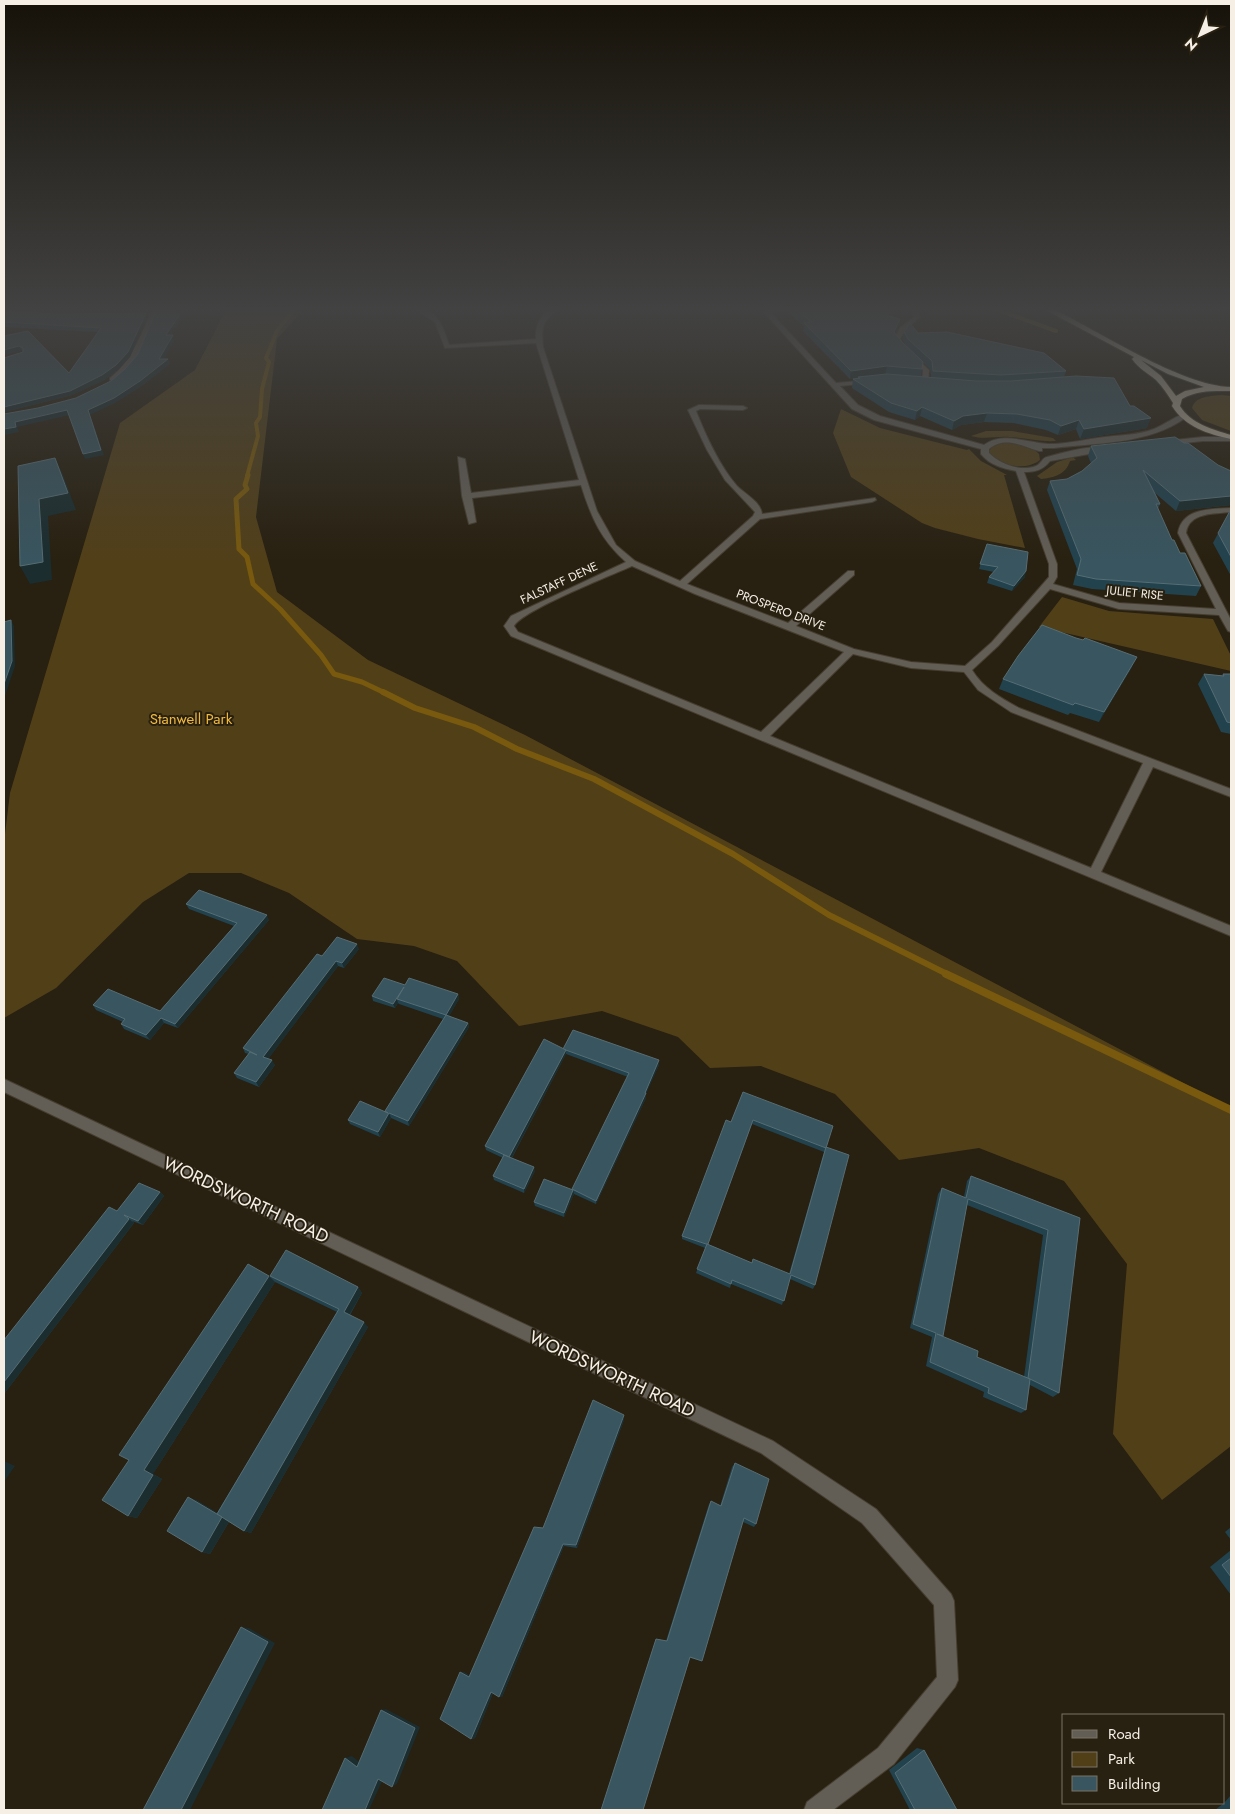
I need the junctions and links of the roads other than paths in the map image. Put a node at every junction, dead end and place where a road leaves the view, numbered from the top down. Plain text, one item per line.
1 (556, 393) edge
2 (841, 393) edge
3 (1171, 393) edge
4 (1185, 393) edge
5 (1176, 401) junction
6 (743, 408) dead end
7 (1182, 416) junction
8 (1231, 438) edge
9 (1160, 443) edge
10 (1032, 445) junction
11 (985, 448) junction
12 (1112, 449) edge
13 (460, 459) dead end
14 (1047, 459) junction
15 (1019, 469) junction
16 (584, 482) junction
17 (466, 496) junction
18 (872, 500) dead end
19 (1231, 510) edge
20 (757, 517) junction
21 (472, 522) dead end
22 (632, 563) junction
23 (851, 573) dead end
24 (681, 585) junction
25 (1048, 585) junction
26 (1222, 612) junction
27 (791, 626) junction
28 (1231, 629) edge
29 (852, 651) junction
30 (967, 669) junction
31 (762, 737) junction
32 (1149, 763) junction
33 (1231, 793) edge
34 (1094, 874) junction
35 (1231, 931) edge
36 (4, 1085) edge
37 (815, 1810) edge

1 - 16 street, PROSPERO DRIVE
2 - 11 street
3 - 5 highway
4 - 5 highway
5 - 7 highway
6 - 20 street
7 - 8 highway
7 - 10 street
8 - 9 street
10 - 11 street
10 - 14 street
11 - 15 street
12 - 14 street
13 - 17 street
14 - 15 street
15 - 25 street
16 - 17 street
16 - 22 street, PROSPERO DRIVE
17 - 21 street
18 - 20 street
19 - 26 street
20 - 24 street
22 - 24 street, PROSPERO DRIVE
22 - 31 street, FALSTAFF DENE
23 - 27 street
24 - 27 street, PROSPERO DRIVE
25 - 26 street, JULIET RISE
25 - 30 street
26 - 28 street
27 - 29 street, PROSPERO DRIVE
29 - 30 street, PROSPERO DRIVE
29 - 31 street
30 - 32 street
31 - 34 street
32 - 33 street
32 - 34 street
34 - 35 street
36 - 37 street, WORDSWORTH ROAD

